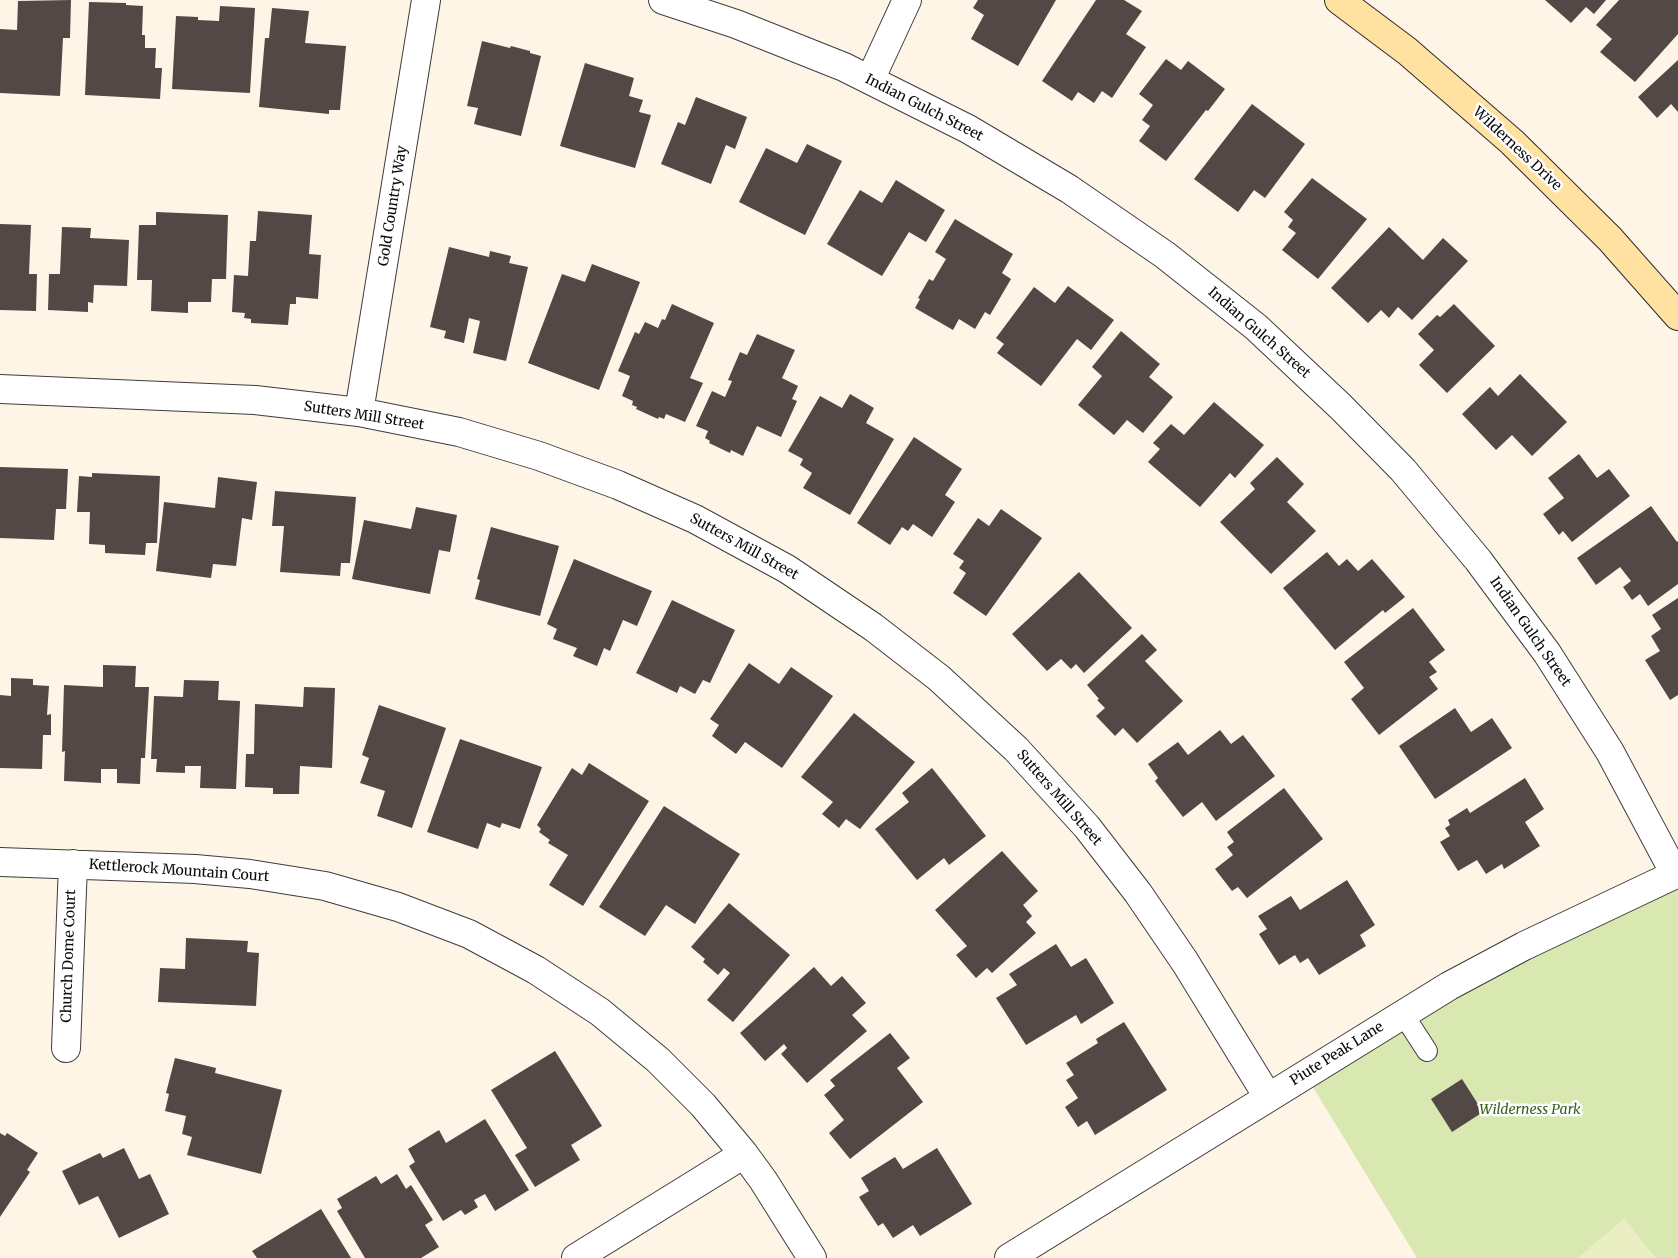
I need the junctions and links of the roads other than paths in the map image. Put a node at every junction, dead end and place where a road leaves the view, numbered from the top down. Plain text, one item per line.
1 (426, 0) edge
2 (663, 0) edge
3 (907, 0) edge
4 (1339, 0) edge
5 (870, 80) junction
6 (1678, 316) edge
7 (0, 390) edge
8 (359, 412) junction
9 (0, 862) edge
10 (73, 864) junction
11 (1676, 873) edge
12 (1403, 1014) junction
13 (66, 1048) dead end
14 (1427, 1051) dead end
15 (1268, 1097) junction
16 (744, 1154) junction
17 (576, 1258) edge
18 (812, 1258) edge
19 (1009, 1258) edge

1 - 8 street, Gold Country Way
2 - 5 street, Indian Gulch Street
3 - 5 street
4 - 6 street, Wilderness Drive
5 - 11 street, Indian Gulch Street
7 - 8 street, Sutters Mill Street
8 - 15 street, Sutters Mill Street
9 - 10 street, Kettlerock Mountain Court
10 - 13 street, Church Dome Court
10 - 16 street, Kettlerock Mountain Court
11 - 12 street, Piute Peak Lane
12 - 14 lane
12 - 15 street, Piute Peak Lane
15 - 19 street, Piute Peak Lane
16 - 17 street
16 - 18 street, Kettlerock Mountain Court

